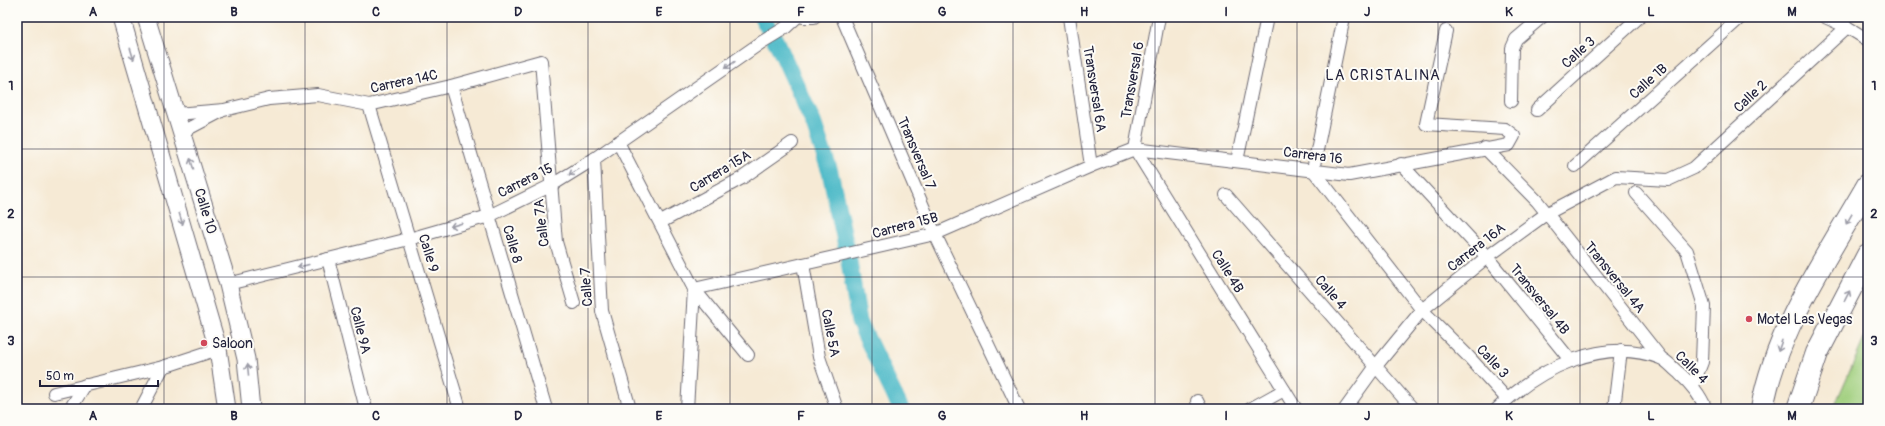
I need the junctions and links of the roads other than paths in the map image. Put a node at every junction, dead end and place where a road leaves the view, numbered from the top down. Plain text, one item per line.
1 (121, 17) edge
2 (797, 17) edge
3 (802, 17) edge
4 (814, 17) edge
5 (842, 17) edge
6 (1069, 17) edge
7 (1159, 17) edge
8 (1267, 17) edge
9 (1344, 17) edge
10 (1542, 17) edge
11 (1639, 17) edge
12 (1741, 17) edge
13 (1825, 17) edge
14 (150, 20) edge
15 (1847, 27) junction
16 (1446, 31) dead end
17 (1868, 40) edge
18 (451, 86) junction
19 (1511, 101) dead end
20 (369, 105) junction
21 (224, 110) junction
22 (1537, 110) dead end
23 (176, 114) junction
24 (182, 132) junction
25 (618, 142) junction
26 (792, 143) dead end
27 (1486, 148) junction
28 (1135, 149) junction
29 (594, 159) junction
30 (1237, 161) junction
31 (1401, 164) junction
32 (1091, 166) junction
33 (1575, 166) dead end
34 (1313, 170) junction
35 (1668, 180) joint
36 (552, 185) junction
37 (1868, 185) edge
38 (1636, 193) dead end
39 (1226, 195) dead end
40 (1546, 214) junction
41 (489, 216) junction
42 (661, 222) junction
43 (936, 234) junction
44 (409, 239) junction
45 (1868, 255) edge
46 (1486, 256) junction
47 (328, 259) junction
48 (803, 264) junction
49 (228, 284) junction
50 (694, 289) junction
51 (574, 303) dead end
52 (1422, 310) junction
53 (218, 349) junction
54 (1621, 350) junction
55 (748, 355) dead end
56 (1662, 358) junction
57 (1571, 361) junction
58 (1376, 366) junction
59 (163, 368) junction
60 (85, 386) junction
61 (1693, 386) junction
62 (1284, 390) junction
63 (54, 392) dead end
64 (1508, 399) junction
65 (836, 407) edge
66 (70, 409) edge
67 (141, 409) edge
68 (227, 409) edge
69 (251, 409) edge
70 (366, 409) edge
71 (460, 409) edge
72 (546, 409) edge
73 (630, 409) edge
74 (687, 409) edge
75 (1019, 409) edge
76 (1250, 409) edge
77 (1296, 409) edge
78 (1345, 409) edge
79 (1413, 409) edge
80 (1497, 409) edge
81 (1614, 409) edge
82 (1706, 409) edge
83 (1762, 409) edge
84 (1798, 409) edge

1 -> 53 main road, Calle 10
2 -> 25 street, Carrera 15
3 - 4 street
5 - 43 street, Transversal 7
6 - 32 street, Transversal 6A
7 - 28 street, Transversal 6
8 - 30 street
9 - 34 street
10 - 19 street
11 - 22 street, Calle 3
12 - 33 street, Calle 1B
13 - 15 street
14 - 23 main road, Calle 10
15 - 17 street
15 - 35 street, Calle 2
16 - 27 street, Carrera 16
18 - 20 street, Carrera 14C
18 - 36 street, Carrera 14C
18 - 41 street, Calle 8
20 - 21 street, Carrera 14C
20 - 44 street, Calle 9
21 - 23 street, Carrera 14C
21 - 24 street, Carrera 14C
23 - 24 main road, Calle 10
49 -> 24 main road, Calle 10
25 - 29 street, Carrera 15
25 - 42 street
26 - 42 street, Carrera 15A
27 - 31 street, Carrera 16
27 - 40 street
28 - 30 street, Carrera 16
28 - 32 street, Carrera 15B
28 - 62 street, Calle 4B
29 -> 36 street, Carrera 15
29 - 73 street, Calle 7
30 - 34 street, Carrera 16
31 - 34 street, Carrera 16
31 - 46 street
32 - 43 street, Carrera 15B
34 - 52 street
35 - 40 street, Carrera 16A
36 - 41 street, Carrera 15
36 - 51 street, Calle 7A
37 -> 83 highway
38 - 61 street
39 - 58 street, Calle 4
40 - 46 street, Carrera 16A
40 - 56 street, Transversal 4A
41 -> 44 street, Carrera 15
41 - 72 street, Calle 8
42 - 50 street
43 - 48 street, Carrera 15B
43 - 75 street, Transversal 7
44 - 47 street, Carrera 15
44 - 71 street, Calle 9
84 -> 45 highway
46 - 52 street, Carrera 16A
46 - 57 street, Transversal 4B
47 -> 49 street, Carrera 15
47 - 70 street, Calle 9A
48 - 50 street, Carrera 15B
48 - 65 street, Calle 5A
69 -> 49 main road, Calle 10
50 - 55 street
50 - 74 street
52 - 58 street, Carrera 16A
52 - 64 street, Calle 3
53 - 59 street
53 - 68 main road, Calle 10
54 - 56 street, Calle 4
54 - 57 street, Calle 4
54 - 81 street
56 - 61 street, Calle 4
57 - 64 street, Calle 4
58 - 78 street, Carrera 16A
58 - 79 street, Calle 4
59 - 60 street
59 - 67 street
60 - 63 street
60 - 66 street
61 - 82 street, Calle 4
62 - 76 street
62 - 77 street, Calle 4B
64 - 80 street, Calle 4

